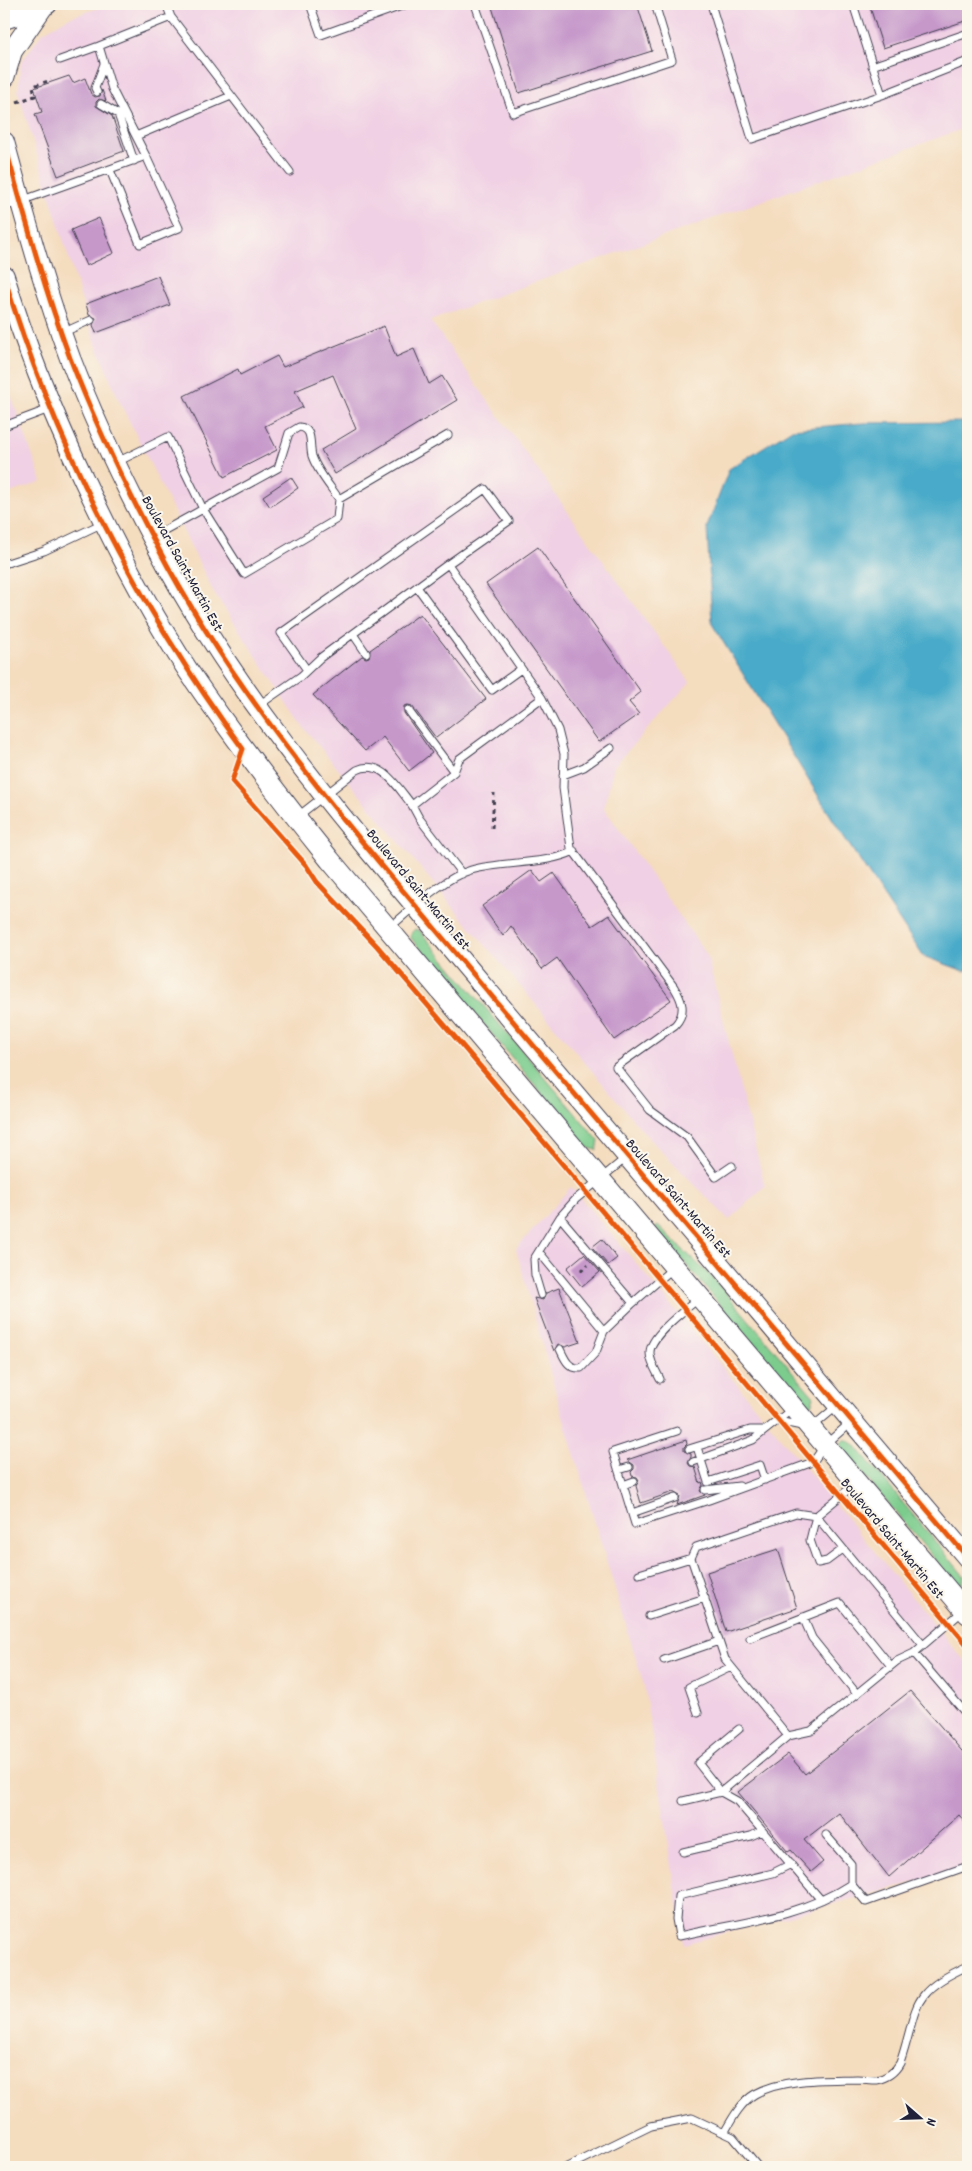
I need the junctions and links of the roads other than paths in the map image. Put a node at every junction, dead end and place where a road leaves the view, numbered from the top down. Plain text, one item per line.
1 (45, 4) edge
2 (166, 4) edge
3 (310, 4) edge
4 (407, 4) edge
5 (475, 4) edge
6 (655, 4) edge
7 (711, 4) edge
8 (853, 4) edge
9 (171, 18) junction
10 (4, 19) edge
11 (968, 33) edge
12 (99, 46) junction
13 (60, 60) dead end
14 (968, 61) edge
15 (104, 64) junction
16 (872, 66) junction
17 (4, 78) edge
18 (97, 92) dead end
19 (882, 95) junction
20 (231, 96) junction
21 (101, 104) dead end
22 (136, 136) junction
23 (4, 142) edge
24 (146, 156) junction
25 (134, 161) junction
26 (110, 170) junction
27 (290, 172) dead end
28 (12, 205) edge
29 (4, 276) edge
30 (91, 320) dead end
31 (62, 333) junction
32 (52, 408) junction
33 (4, 426) edge
34 (448, 435) dead end
35 (115, 463) junction
36 (339, 499) junction
37 (203, 509) junction
38 (104, 522) junction
39 (152, 537) junction
40 (4, 564) edge
41 (448, 564) junction
42 (417, 587) junction
43 (353, 634) junction
44 (366, 653) dead end
45 (521, 669) junction
46 (307, 670) junction
47 (542, 698) junction
48 (257, 706) junction
49 (408, 710) dead end
50 (612, 748) dead end
51 (454, 772) junction
52 (563, 775) junction
53 (324, 796) junction
54 (412, 805) junction
55 (296, 817) junction
56 (574, 851) junction
57 (462, 874) junction
58 (416, 906) junction
59 (389, 928) junction
60 (627, 1157) junction
61 (732, 1166) dead end
62 (600, 1178) junction
63 (560, 1217) junction
64 (539, 1252) junction
65 (675, 1266) junction
66 (541, 1295) dead end
67 (700, 1297) junction
68 (633, 1303) junction
69 (604, 1331) junction
70 (560, 1349) dead end
71 (660, 1379) dead end
72 (839, 1405) junction
73 (786, 1414) junction
74 (852, 1421) junction
75 (811, 1428) junction
76 (765, 1430) junction
77 (677, 1431) dead end
78 (825, 1445) junction
79 (697, 1447) junction
80 (689, 1449) dead end
81 (701, 1459) junction
82 (693, 1462) dead end
83 (629, 1467) dead end
84 (618, 1470) junction
85 (765, 1480) junction
86 (634, 1481) dead end
87 (857, 1482) junction
88 (623, 1485) junction
89 (750, 1485) junction
90 (705, 1490) dead end
91 (675, 1498) dead end
92 (632, 1513) junction
93 (816, 1516) junction
94 (843, 1549) junction
95 (691, 1558) junction
96 (968, 1558) edge
97 (639, 1574) dead end
98 (705, 1598) junction
99 (967, 1610) edge
100 (649, 1616) dead end
101 (803, 1617) junction
102 (750, 1638) dead end
103 (719, 1641) junction
104 (923, 1645) junction
105 (914, 1653) junction
106 (664, 1660) dead end
107 (891, 1666) junction
108 (732, 1667) junction
109 (857, 1694) junction
110 (698, 1713) dead end
111 (968, 1716) edge
112 (739, 1729) dead end
113 (788, 1736) junction
114 (721, 1792) junction
115 (683, 1801) dead end
116 (762, 1831) junction
117 (826, 1835) dead end
118 (683, 1852) dead end
119 (791, 1864) junction
120 (968, 1866) edge
121 (851, 1884) junction
122 (822, 1900) junction
123 (968, 1966) edge
124 (724, 2133) junction
125 (567, 2167) edge
126 (758, 2167) edge

1 - 10 main road
1 - 17 main road
2 - 9 lane
3 - 4 lane
5 - 6 lane
7 - 19 lane
8 - 16 lane
9 - 12 lane
9 - 20 lane
11 - 16 lane
12 - 13 lane
12 - 15 lane
14 - 19 lane
15 - 18 lane
15 - 22 lane
16 - 19 lane
20 - 22 lane
20 - 27 lane
21 - 25 lane
22 - 24 lane
23 - 28 main road, Boulevard Saint-Martin Est
24 - 25 lane
24 - 26 lane
25 - 26 lane
26 - 28 lane
28 - 31 main road, Boulevard Saint-Martin Est
29 - 32 main road, Boulevard Saint-Martin Est
30 - 31 lane
31 - 35 main road, Boulevard Saint-Martin Est
32 - 33 lane
32 - 38 main road, Boulevard Saint-Martin Est
34 - 36 lane
35 - 37 lane
35 - 39 main road, Boulevard Saint-Martin Est
36 - 37 lane
36 - 37 lane
37 - 39 lane
38 - 40 lane
38 - 55 main road, Boulevard Saint-Martin Est
39 - 48 main road, Boulevard Saint-Martin Est
41 - 42 lane
41 - 45 lane
41 - 46 lane
42 - 43 lane
42 - 45 lane
43 - 44 lane
43 - 46 lane
45 - 47 lane
46 - 48 lane
47 - 51 lane
47 - 52 lane
48 - 53 main road, Boulevard Saint-Martin Est
49 - 51 lane
50 - 52 lane
51 - 54 lane
52 - 56 lane
53 - 54 lane
53 - 55 lane
53 - 58 main road, Boulevard Saint-Martin Est
54 - 57 lane
55 - 59 main road, Boulevard Saint-Martin Est
56 - 57 lane
56 - 61 lane
57 - 58 lane
58 - 59 lane
58 - 60 main road, Boulevard Saint-Martin Est
59 - 62 main road, Boulevard Saint-Martin Est
60 - 62 lane
60 - 72 main road, Boulevard Saint-Martin Est
62 - 63 lane
62 - 65 main road, Boulevard Saint-Martin Est
63 - 64 lane
63 - 68 lane
64 - 66 lane
64 - 69 lane
65 - 67 main road, Boulevard Saint-Martin Est
65 - 68 lane
67 - 71 lane
67 - 73 main road, Boulevard Saint-Martin Est
68 - 69 lane
69 - 70 lane
72 - 74 main road, Boulevard Saint-Martin Est
72 - 75 lane
73 - 75 main road, Boulevard Saint-Martin Est
73 - 76 lane
74 - 78 lane
74 - 96 main road, Boulevard Saint-Martin Est
75 - 78 main road, Boulevard Saint-Martin Est
76 - 79 lane
76 - 81 lane
77 - 84 lane
78 - 85 lane
78 - 87 main road, Boulevard Saint-Martin Est
79 - 80 lane
79 - 81 lane
81 - 82 lane
81 - 85 lane
83 - 84 lane
84 - 88 lane
85 - 89 lane
86 - 88 lane
87 - 93 lane
87 - 99 main road, Boulevard Saint-Martin Est
88 - 92 lane
89 - 90 lane
89 - 92 lane
91 - 92 lane
93 - 94 lane
93 - 94 lane
93 - 95 lane
94 - 104 lane
95 - 97 lane
95 - 98 lane
98 - 100 lane
98 - 103 lane
99 - 104 lane
101 - 102 lane
101 - 107 lane
101 - 109 lane
103 - 106 lane
103 - 108 lane
104 - 105 lane
105 - 107 lane
105 - 111 lane
107 - 109 lane
108 - 110 lane
108 - 113 lane
109 - 113 lane
112 - 114 lane
113 - 114 lane
114 - 115 lane
114 - 116 lane
116 - 118 lane
116 - 119 lane
117 - 121 lane
119 - 122 lane
119 - 122 lane
120 - 121 lane
121 - 122 lane
123 - 124 lane
124 - 125 lane
124 - 126 lane

